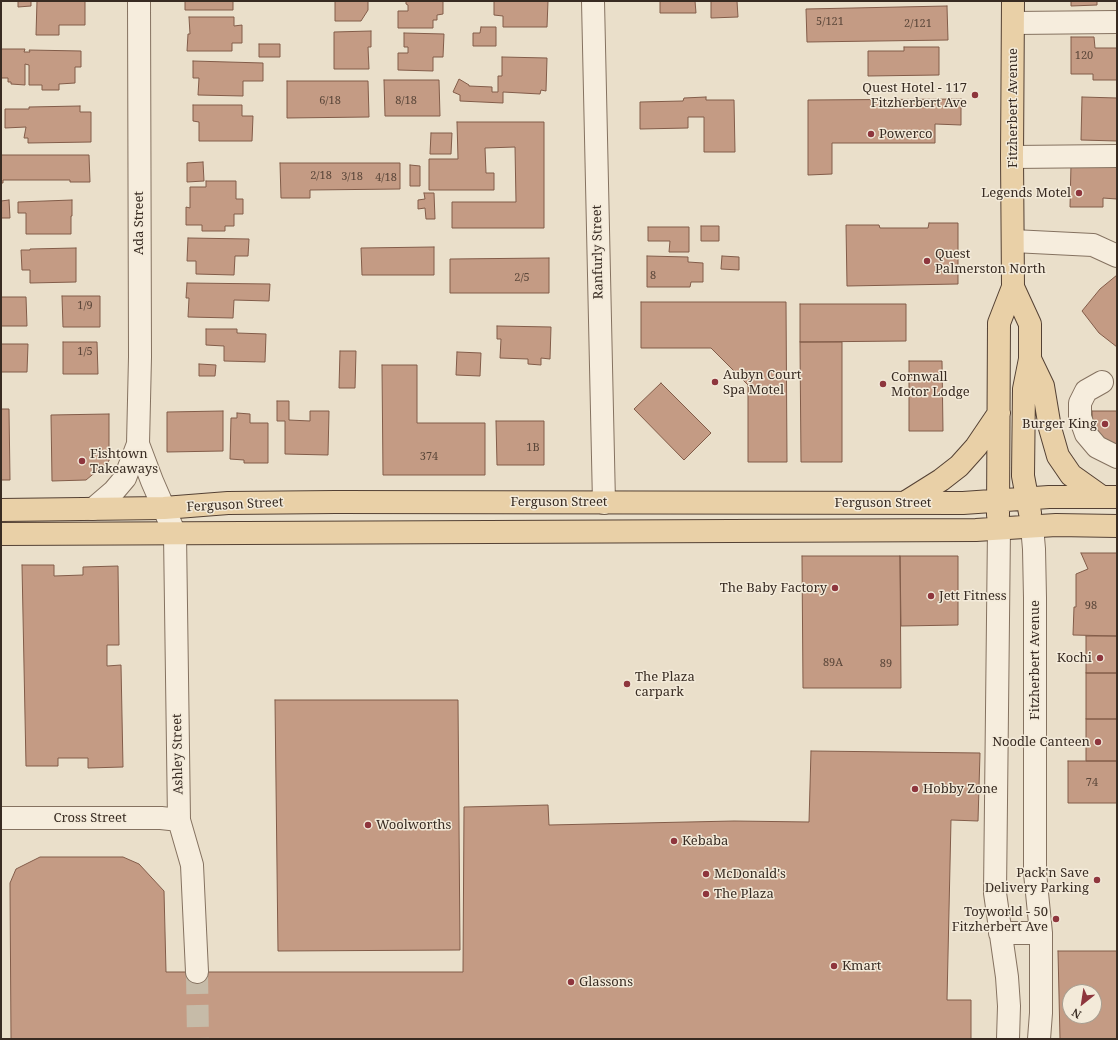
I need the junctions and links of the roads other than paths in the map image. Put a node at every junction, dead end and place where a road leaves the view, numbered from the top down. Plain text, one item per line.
1 (139, 1) edge
2 (593, 1) edge
3 (1013, 1) edge
4 (1117, 22) edge
5 (1014, 23) junction
6 (1117, 156) edge
7 (1012, 157) junction
8 (1013, 240) junction
9 (1117, 256) edge
10 (1013, 287) junction
11 (1030, 359) junction
12 (1102, 382) dead end
13 (998, 412) junction
14 (138, 444) junction
15 (1117, 458) edge
16 (1109, 497) edge
17 (1028, 499) junction
18 (998, 501) junction
19 (906, 502) junction
20 (604, 503) junction
21 (164, 508) junction
22 (93, 509) junction
23 (1, 510) edge
24 (1032, 526) junction
25 (1117, 526) edge
26 (999, 528) junction
27 (1, 534) edge
28 (175, 534) junction
29 (1, 818) edge
30 (179, 820) junction
31 (1000, 933) junction
32 (1040, 933) junction
33 (197, 972) tunnel mouth
34 (1008, 1039) edge
35 (1039, 1039) edge

1 - 14 street, Ada Street
2 - 20 street, Ranfurly Street
3 - 5 main road, Fitzherbert Avenue
4 - 5 street
5 - 7 main road, Fitzherbert Avenue
6 - 7 street
7 - 8 main road, Fitzherbert Avenue
8 - 9 street
8 - 10 main road, Fitzherbert Avenue
10 - 11 main road, Fitzherbert Avenue
10 - 13 main road, Fitzherbert Avenue
11 - 16 main road
11 - 17 main road, Fitzherbert Avenue
12 - 15 street
13 - 18 main road, Fitzherbert Avenue
13 - 19 main road
14 - 21 street, Ada Street
14 - 22 street, Ada Street
16 - 17 main road, Ferguson Street
17 - 18 main road, Ferguson Street
17 - 24 main road, Fitzherbert Avenue
18 - 19 main road, Ferguson Street
18 - 26 main road, Fitzherbert Avenue
19 - 20 main road, Ferguson Street
20 - 21 main road, Ferguson Street
21 - 22 main road, Ferguson Street
21 - 28 street, Ada Street
22 - 23 main road, Ferguson Street
24 - 25 main road, Ferguson Street
24 - 26 main road, Ferguson Street
24 - 32 street, Fitzherbert Avenue
26 - 28 main road, Ferguson Street
26 - 31 street, Fitzherbert Avenue
27 - 28 main road, Ferguson Street
28 - 30 street, Ashley Street
29 - 30 street, Cross Street
30 - 33 street, Ashley Street
31 - 32 street
31 - 34 street, Fitzherbert Avenue
32 - 35 street, Fitzherbert Avenue

